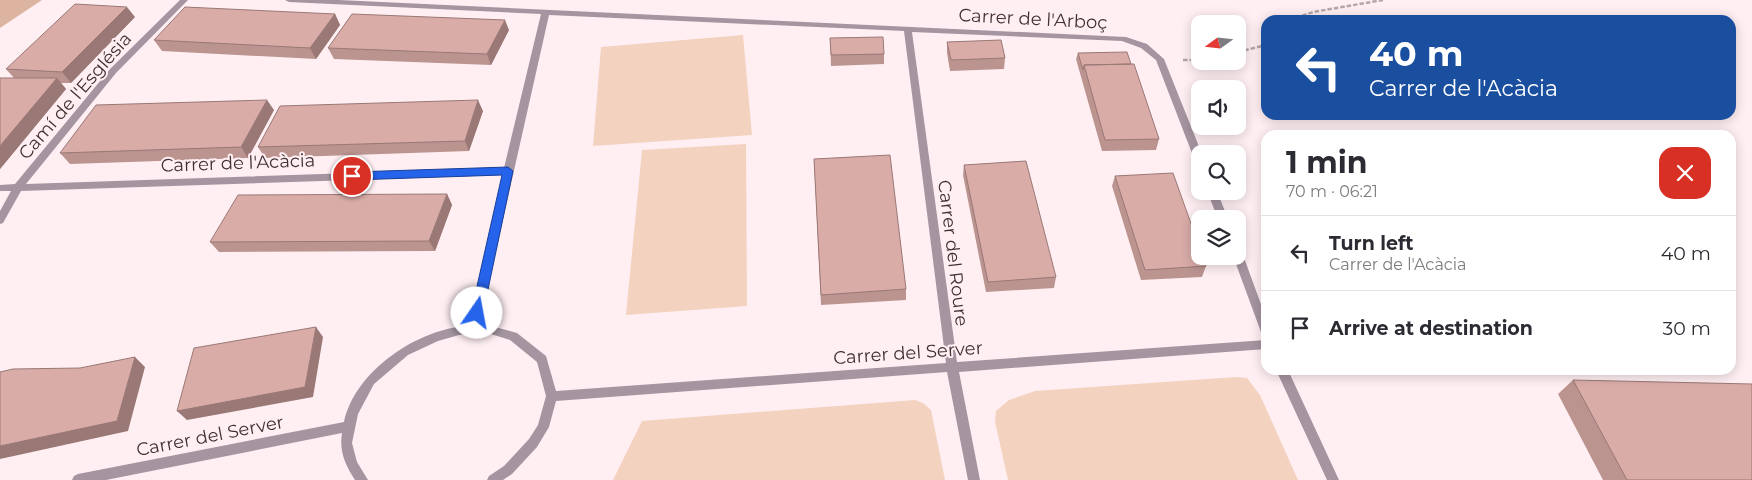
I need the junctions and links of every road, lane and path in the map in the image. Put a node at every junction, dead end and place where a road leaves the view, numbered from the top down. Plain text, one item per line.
1 (184, 0) edge
2 (289, 0) edge
3 (1383, 0) edge
4 (545, 13) junction
5 (1302, 15) edge
6 (908, 30) junction
7 (1261, 45) edge
8 (1246, 50) edge
9 (1194, 145) edge
10 (508, 171) junction
11 (20, 186) junction
12 (0, 188) edge
13 (0, 220) edge
14 (1242, 265) edge
15 (1261, 318) edge
16 (473, 331) junction
17 (1261, 345) edge
18 (952, 368) junction
19 (1284, 375) edge
20 (552, 396) junction
21 (350, 426) junction
22 (78, 480) edge
23 (362, 480) edge
24 (493, 480) edge
25 (974, 480) edge
26 (1333, 480) edge

1 - 11 street, Camí de l'Església
2 - 4 street, Carrer de l'Arboç
3 - 5 path
4 - 6 street, Carrer de l'Arboç
4 - 10 street
6 - 9 street, Carrer de l'Arboç
6 - 18 street, Carrer del Roure
7 - 8 path
10 - 11 street, Carrer de l'Acàcia
10 - 16 street
11 - 12 street, Carrer de l'Acàcia
11 - 13 street, Camí de l'Església
14 - 15 street
16 - 20 street
16 - 21 street
17 - 18 street, Carrer del Server
18 - 20 street, Carrer del Server
18 - 25 street, Carrer del Roure
19 - 26 street
20 - 24 street
21 - 22 street, Carrer del Server
21 - 23 street

